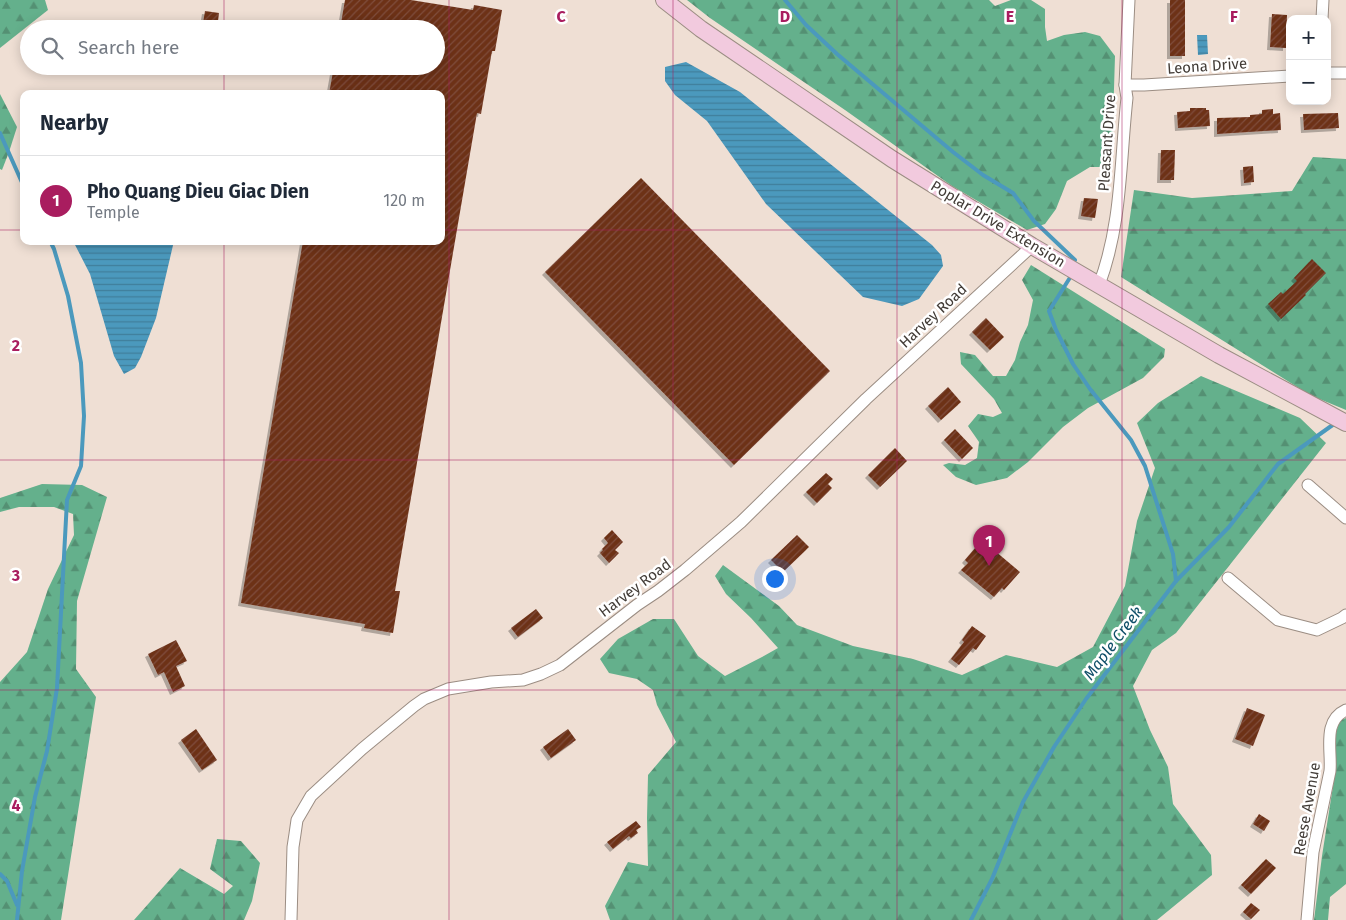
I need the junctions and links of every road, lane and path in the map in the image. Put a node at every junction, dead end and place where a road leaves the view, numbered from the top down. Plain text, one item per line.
1 (664, 0) edge
2 (1130, 0) edge
3 (1323, 0) edge
4 (1322, 15) edge
5 (1346, 72) edge
6 (1331, 73) edge
7 (1286, 76) edge
8 (1125, 85) junction
9 (1032, 246) junction
10 (1099, 285) junction
11 (1346, 423) edge
12 (1308, 485) dead end
13 (1346, 518) edge
14 (1228, 578) dead end
15 (1346, 614) edge
16 (1346, 710) edge
17 (291, 920) edge
18 (1307, 920) edge

1 - 9 street, Poplar Drive Extension
2 - 8 street, Pleasant Drive
3 - 4 street
5 - 6 street
7 - 8 street, Leona Drive
8 - 10 street, Pleasant Drive
9 - 10 street, Poplar Drive Extension
9 - 17 street, Harvey Road
10 - 11 street, Poplar Drive Extension
12 - 13 street
14 - 15 street
16 - 18 street, Reese Avenue

